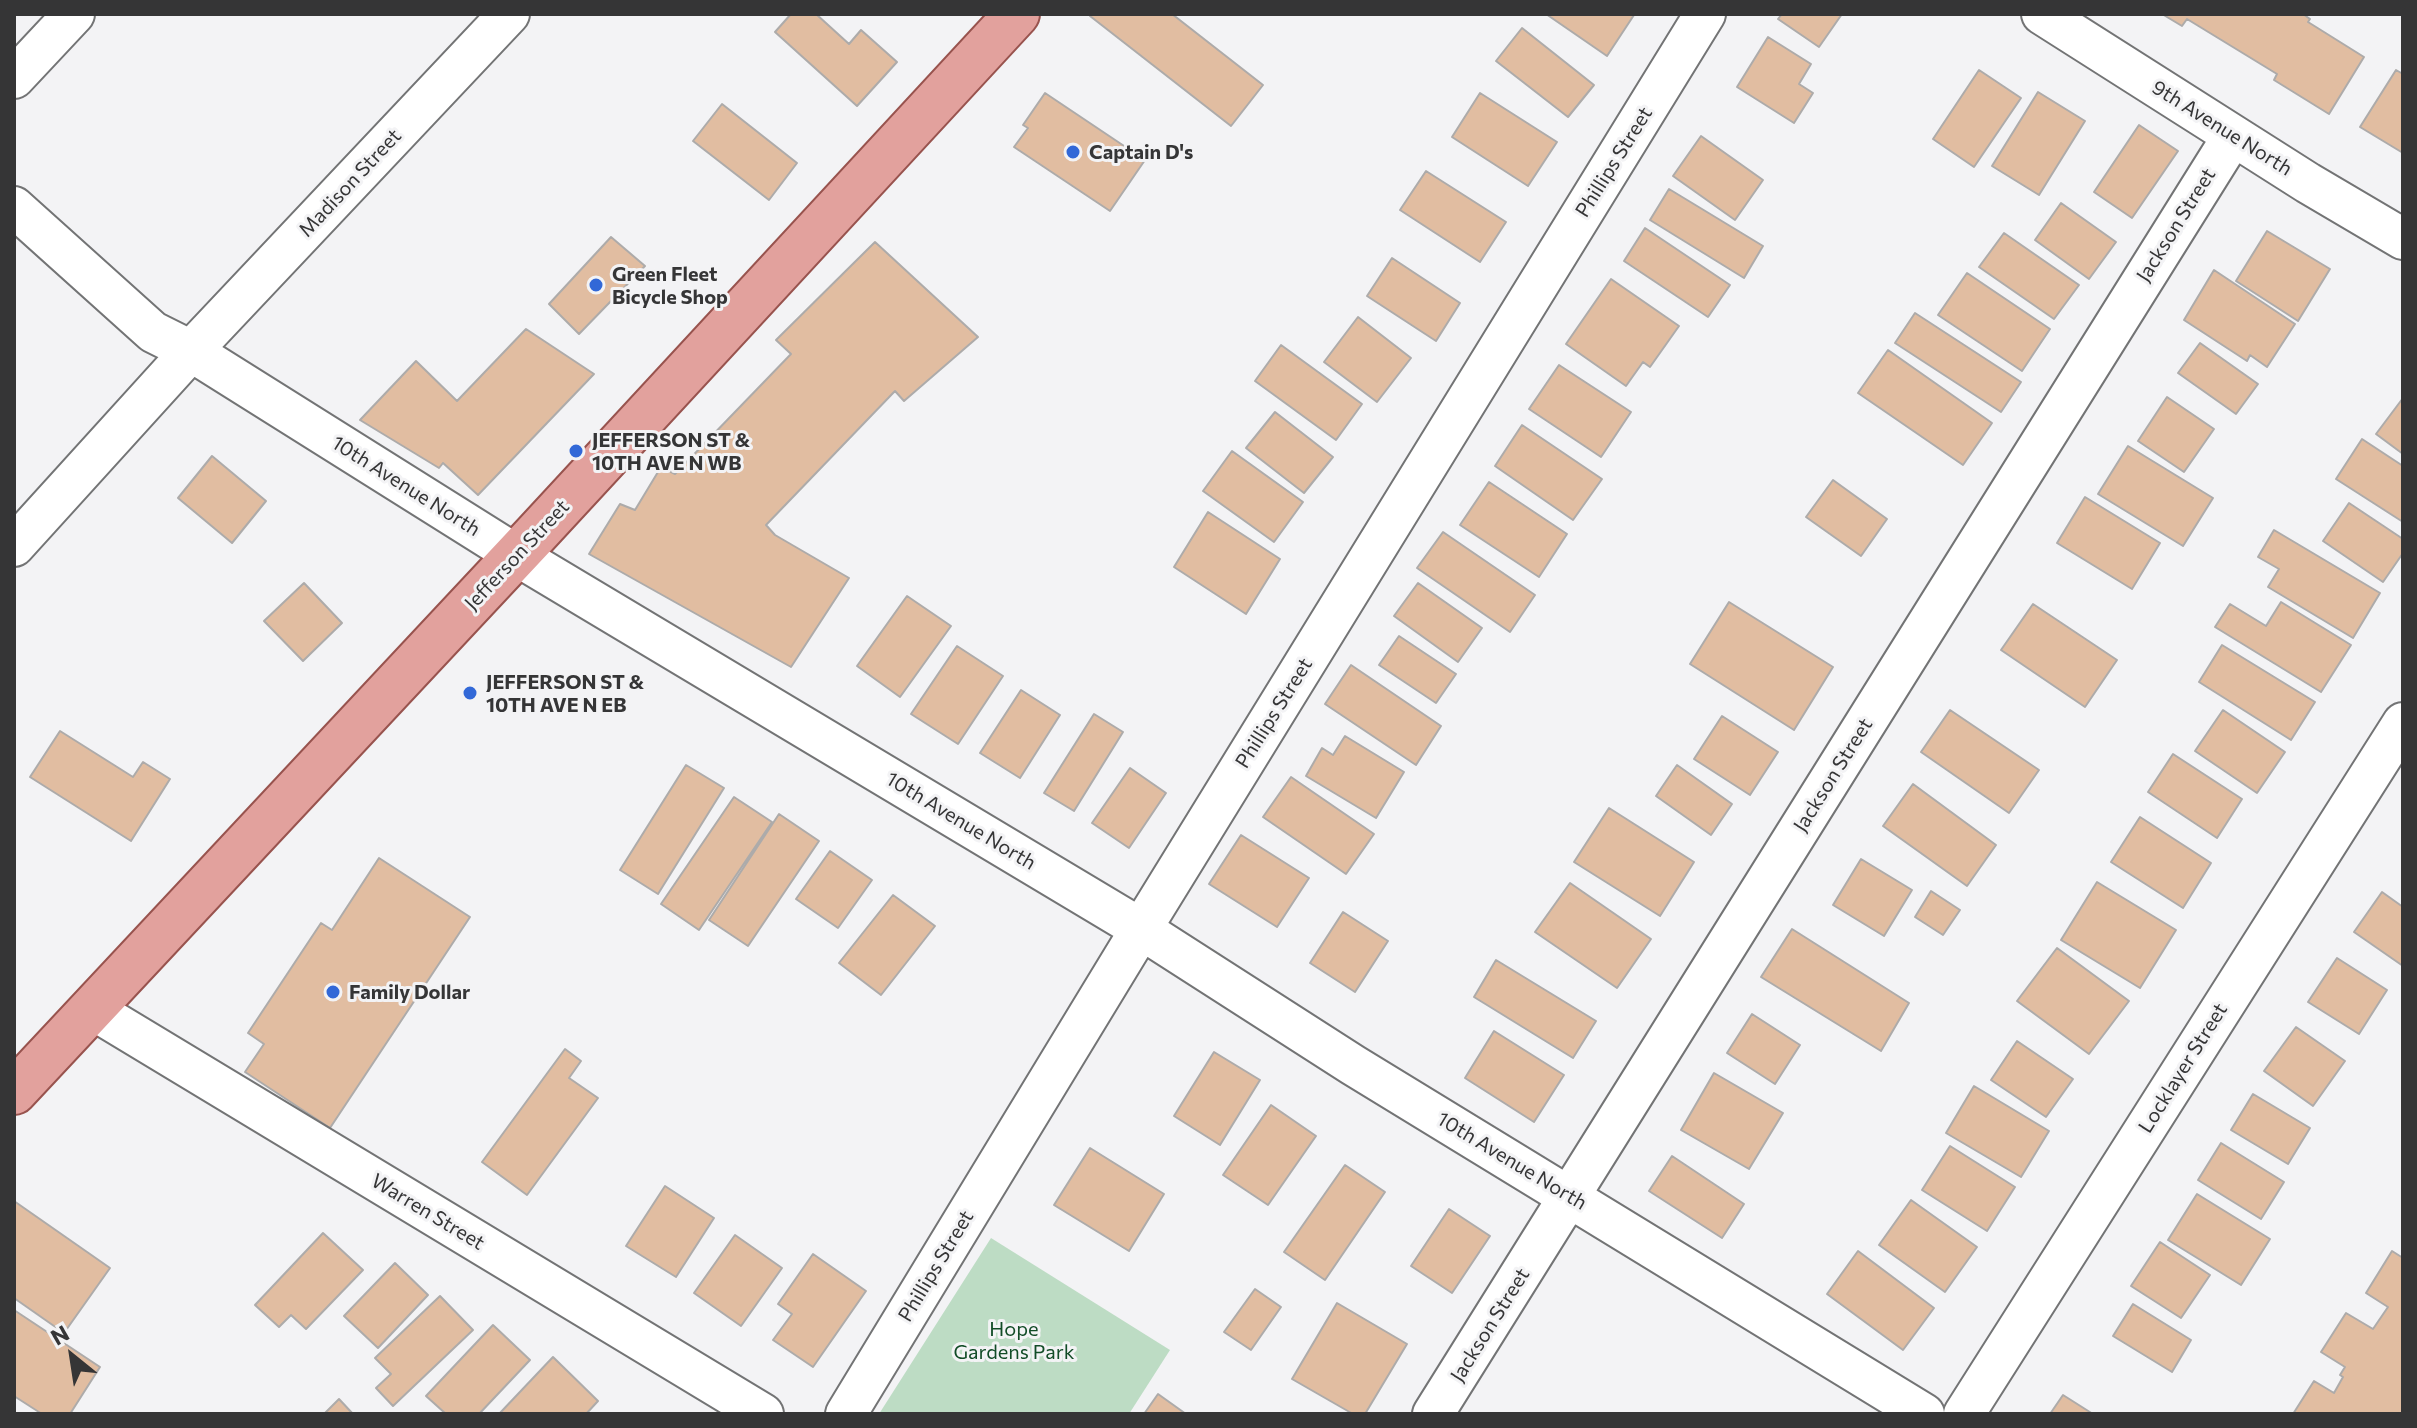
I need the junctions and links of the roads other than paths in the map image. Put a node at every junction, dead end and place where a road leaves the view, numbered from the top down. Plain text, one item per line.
1 (74, 14) edge
2 (509, 14) edge
3 (1017, 14) edge
4 (1705, 14) edge
5 (2042, 14) edge
6 (14, 78) edge
7 (2233, 136) junction
8 (14, 207) edge
9 (2403, 239) edge
10 (191, 351) junction
11 (14, 546) edge
12 (516, 555) junction
13 (2403, 723) edge
14 (1141, 929) junction
15 (92, 1009) junction
16 (14, 1092) edge
17 (1571, 1197) junction
18 (763, 1414) edge
19 (846, 1414) edge
20 (1433, 1414) edge
21 (1924, 1414) edge
22 (1964, 1414) edge

1 - 6 street
2 - 10 street, Madison Street
3 - 12 main road, Jefferson Street
4 - 14 street, Phillips Street
5 - 7 street, 9th Avenue North
7 - 9 street, 9th Avenue North
7 - 17 street, Jackson Street
8 - 10 street, 10th Avenue North
10 - 11 street, Madison Street
10 - 12 street, 10th Avenue North
12 - 14 street, 10th Avenue North
12 - 15 main road, Jefferson Street
13 - 22 street, Locklayer Street
14 - 17 street, 10th Avenue North
14 - 19 street, Phillips Street
15 - 16 main road, Jefferson Street
15 - 18 street, Warren Street
17 - 20 street, Jackson Street
17 - 21 street, 10th Avenue North

